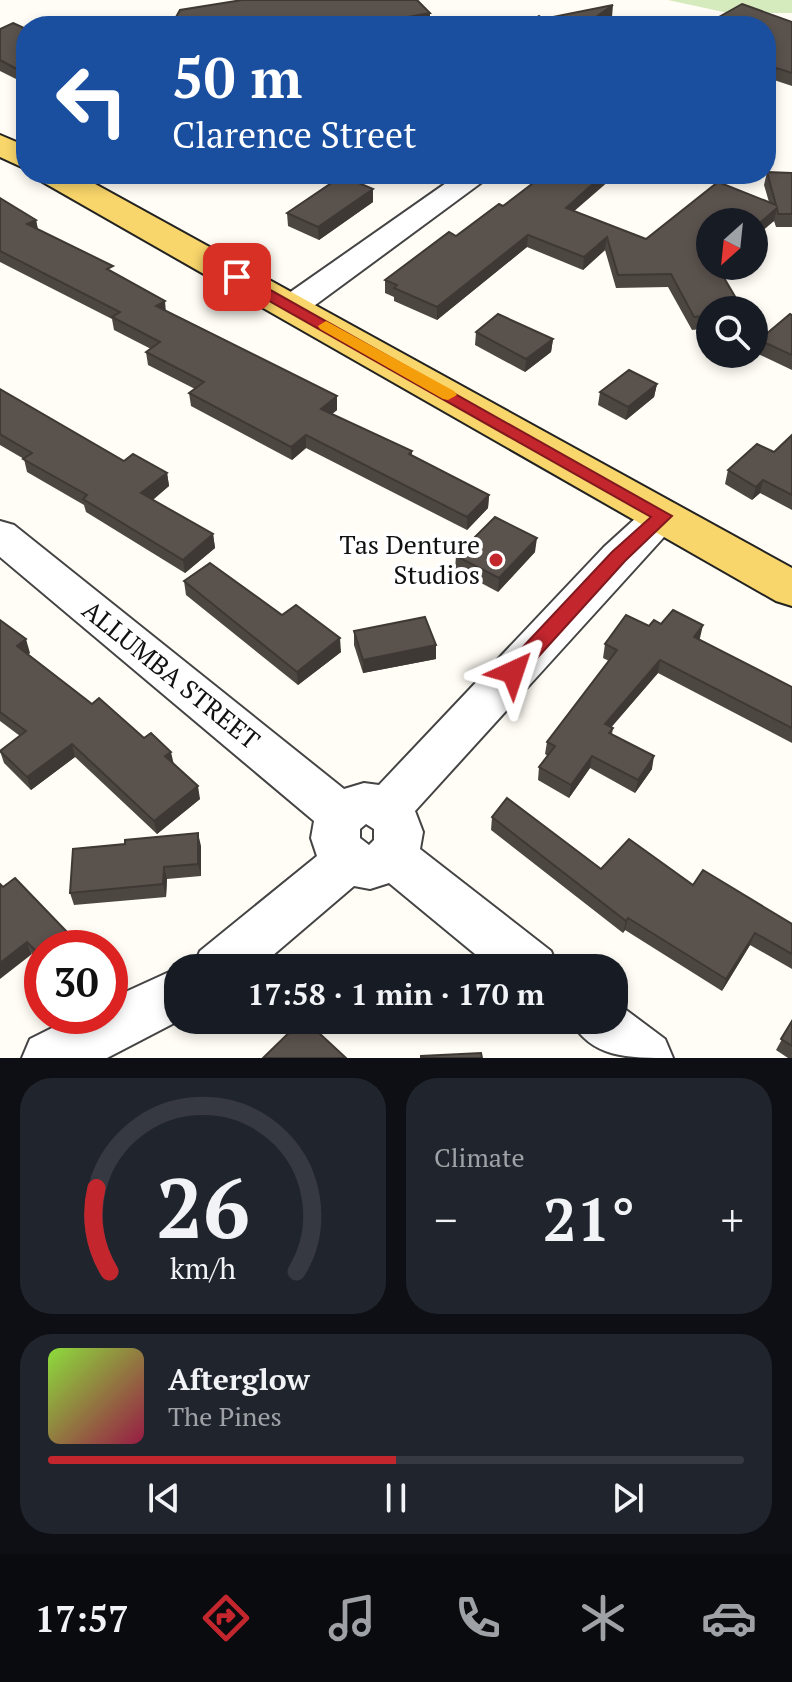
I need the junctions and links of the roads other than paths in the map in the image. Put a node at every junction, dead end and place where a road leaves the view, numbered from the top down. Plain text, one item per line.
1 (71, 184) edge
2 (464, 184) edge
3 (291, 307) junction
4 (663, 516) junction
5 (0, 535) edge
6 (792, 589) edge
7 (367, 835) junction
8 (235, 954) edge
9 (515, 954) edge
10 (164, 1000) edge
11 (615, 1034) edge
12 (50, 1058) edge
13 (645, 1058) edge

1 - 3 main road
2 - 3 street
3 - 4 main road
4 - 6 main road
4 - 7 street
5 - 7 street, ALLUMBA STREET
7 - 8 street
7 - 9 street, ALLUMBA STREET
10 - 12 street
11 - 13 street

